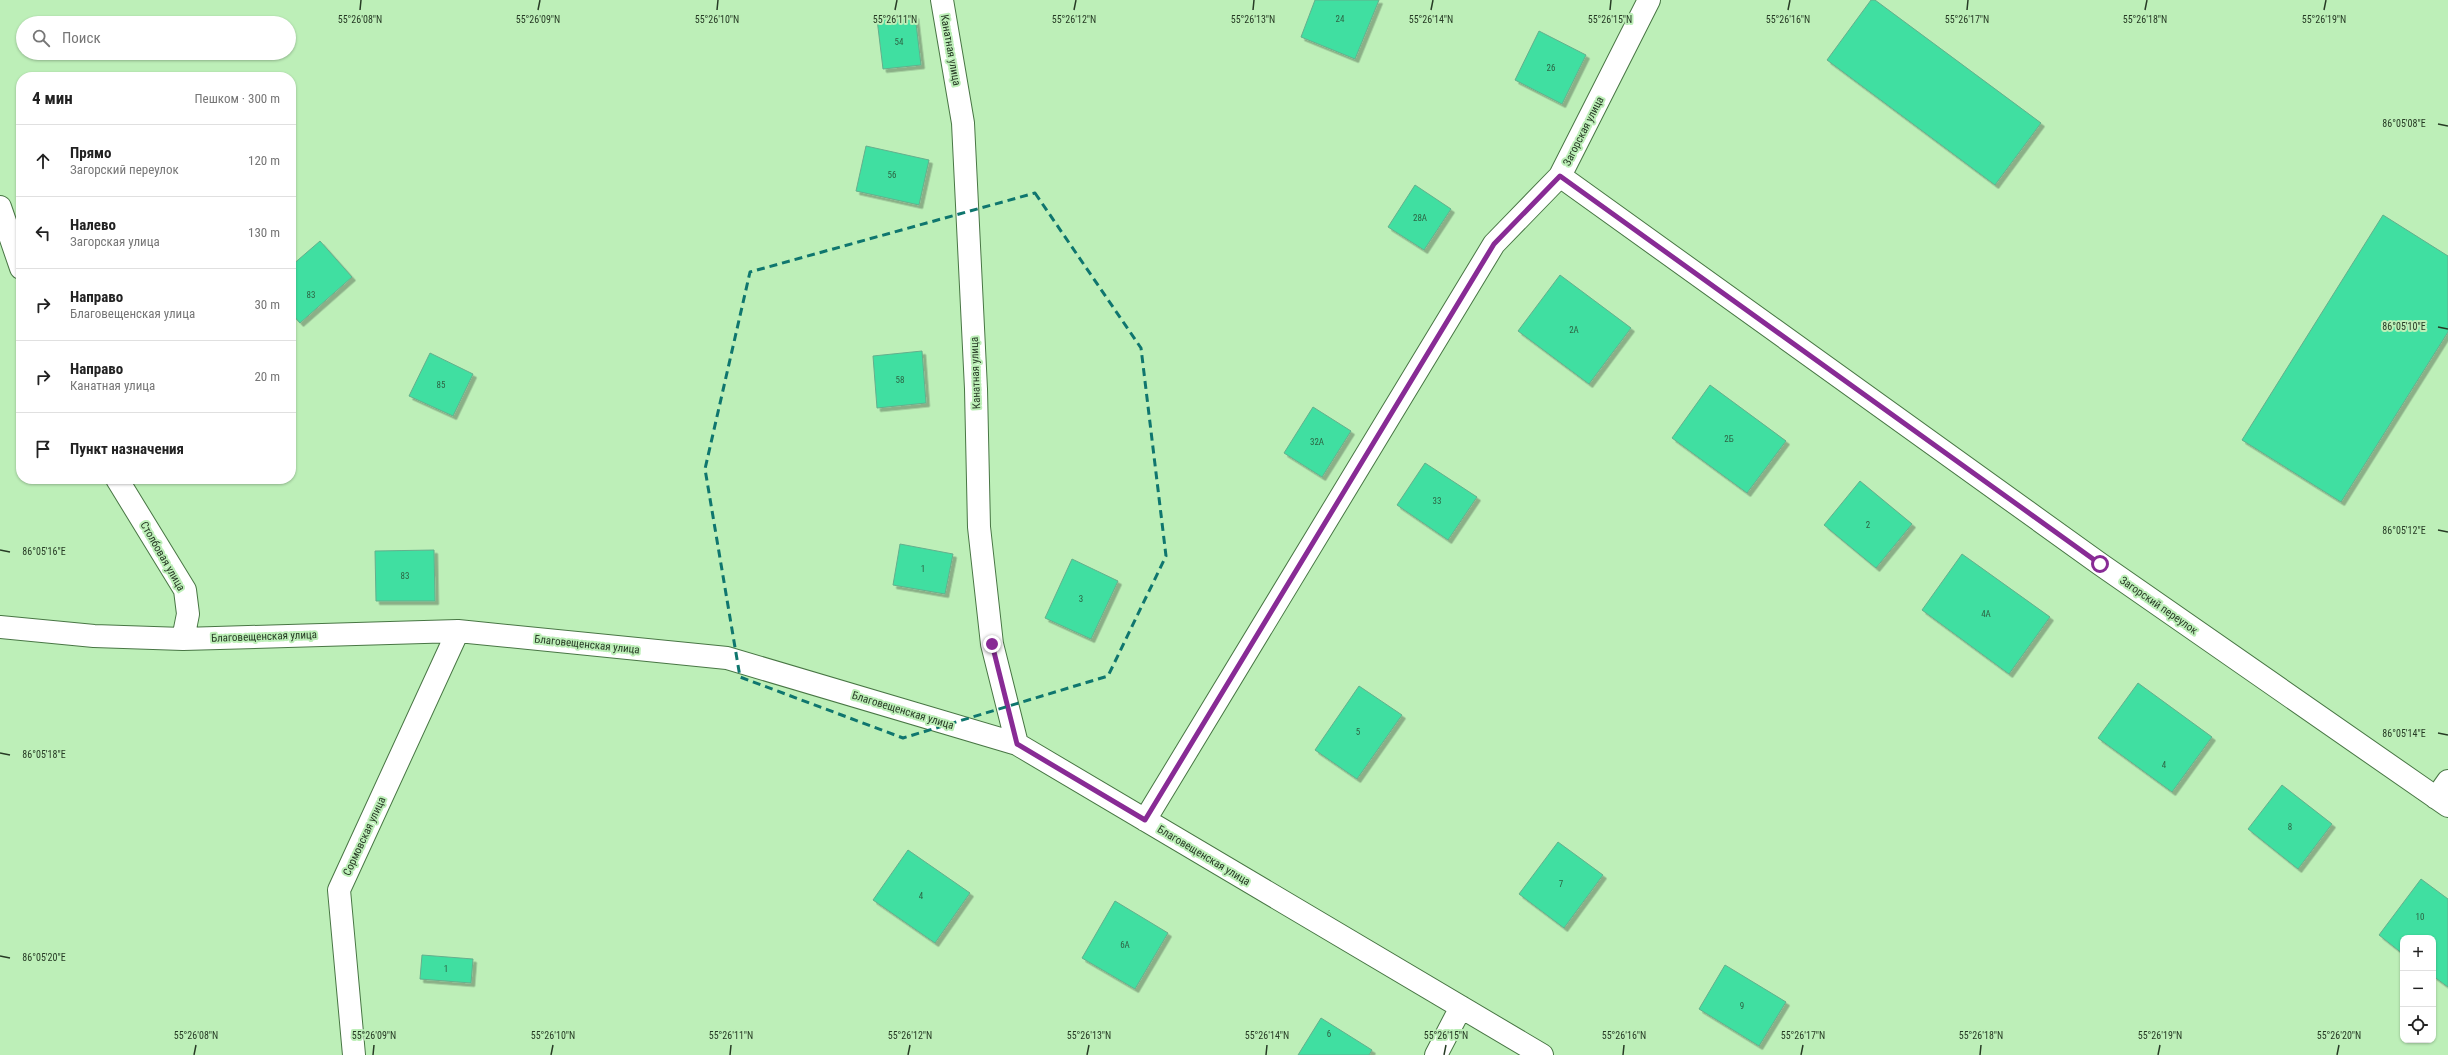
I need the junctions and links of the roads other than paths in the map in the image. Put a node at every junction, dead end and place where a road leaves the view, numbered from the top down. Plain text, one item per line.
1 (942, 0) edge
2 (1648, 1) edge
3 (1560, 176) junction
4 (0, 207) edge
5 (16, 253) edge
6 (120, 484) edge
7 (0, 627) edge
8 (458, 631) junction
9 (183, 639) junction
10 (1017, 744) junction
11 (2444, 795) edge
12 (1145, 820) junction
13 (1461, 1007) junction
14 (354, 1055) edge
15 (1436, 1055) edge
16 (1542, 1055) edge

1 - 10 street, Канатная улица
2 - 3 street, Загорская улица
3 - 11 street, Загорский переулок
3 - 12 street, Загорская улица
4 - 5 street
6 - 9 street, Столбовая улица
7 - 9 street, Благовещенская улица
8 - 9 street, Благовещенская улица
8 - 10 street, Благовещенская улица
8 - 14 street, Сормовская улица
10 - 12 street, Благовещенская улица
12 - 13 street, Благовещенская улица
13 - 15 street
13 - 16 street, Благовещенская улица

